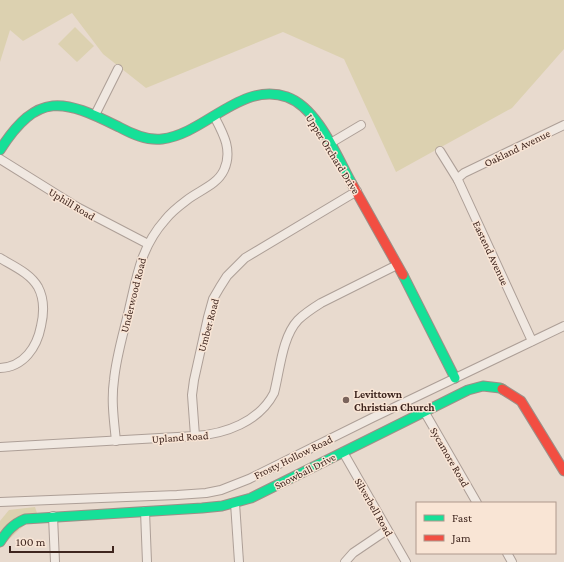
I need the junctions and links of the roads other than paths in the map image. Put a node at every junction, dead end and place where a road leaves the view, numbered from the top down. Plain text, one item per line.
1 (118, 69) dead end
2 (95, 115) junction
3 (214, 116) junction
4 (361, 125) dead end
5 (564, 125) edge
6 (328, 144) junction
7 (0, 150) edge
8 (440, 151) dead end
9 (0, 159) edge
10 (458, 180) junction
11 (357, 191) junction
12 (148, 244) junction
13 (0, 258) edge
14 (397, 265) junction
15 (564, 326) edge
16 (532, 341) junction
17 (0, 368) edge
18 (455, 378) junction
19 (424, 411) junction
20 (195, 436) junction
21 (116, 441) junction
22 (0, 447) edge
23 (343, 452) junction
24 (564, 471) edge
25 (0, 502) edge
26 (476, 502) edge
27 (235, 503) junction
28 (145, 512) junction
29 (54, 516) junction
30 (387, 530) junction
31 (0, 542) edge
32 (55, 562) edge
33 (147, 562) edge
34 (239, 562) edge
35 (345, 562) edge
36 (406, 562) edge

1 - 2 street
2 - 3 street, Upper Orchard Drive
2 - 7 street, Upper Orchard Drive
3 - 6 street, Upper Orchard Drive
3 - 12 street, Underwood Road
4 - 6 street
5 - 10 street, Oakland Avenue
6 - 11 street, Upper Orchard Drive
8 - 10 street, Eastend Avenue
9 - 12 street, Uphill Road
10 - 16 street, Eastend Avenue
11 - 14 street, Upper Orchard Drive
11 - 20 street, Umber Road
12 - 21 street, Underwood Road
13 - 17 street
14 - 18 street, Upper Orchard Drive
14 - 20 street, Upland Road
15 - 16 street, Frosty Hollow Road
16 - 18 street, Frosty Hollow Road
18 - 25 street, Frosty Hollow Road
19 - 23 street, Snowball Drive
19 - 24 street, Snowball Drive
19 - 26 street, Sycamore Road
20 - 21 street, Upland Road
21 - 22 street, Upland Road
23 - 27 street, Snowball Drive
23 - 30 street, Silverbell Road
27 - 28 street, Snowball Drive
27 - 34 street
28 - 29 street, Snowball Drive
28 - 33 street
29 - 31 street, Snowball Drive
29 - 32 street
30 - 35 street
30 - 36 street, Silverbell Road

